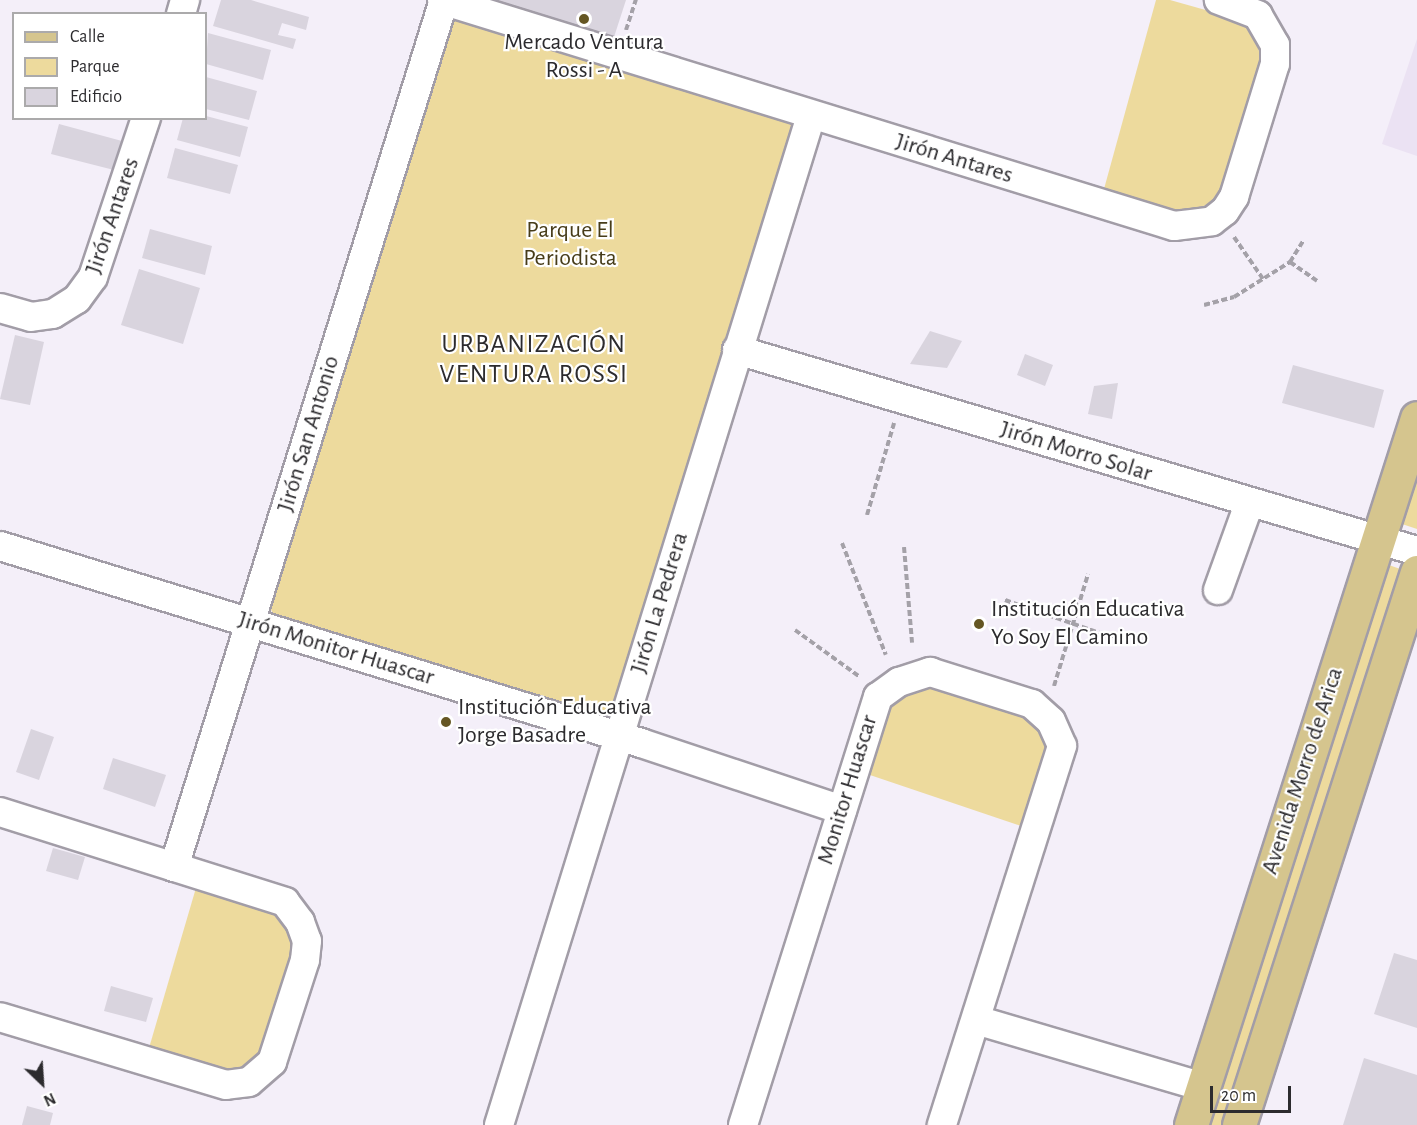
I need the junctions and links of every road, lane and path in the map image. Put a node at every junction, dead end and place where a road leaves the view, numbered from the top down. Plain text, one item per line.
1 (443, 0) edge
2 (1219, 0) edge
3 (810, 116) junction
4 (145, 120) edge
5 (1221, 214) junction
6 (1303, 241) dead end
7 (1290, 262) junction
8 (1263, 279) junction
9 (1317, 281) dead end
10 (1204, 305) dead end
11 (0, 308) edge
12 (736, 350) junction
13 (901, 400) junction
14 (1417, 417) edge
15 (1249, 504) junction
16 (867, 514) dead end
17 (1376, 542) junction
18 (842, 543) dead end
19 (0, 546) edge
20 (904, 547) dead end
21 (1417, 551) edge
22 (1417, 572) edge
23 (1089, 574) dead end
24 (1218, 590) dead end
25 (1005, 600) dead end
26 (250, 622) junction
27 (1072, 625) junction
28 (795, 630) dead end
29 (1124, 641) dead end
30 (912, 643) dead end
31 (886, 655) dead end
32 (861, 677) dead end
33 (1053, 686) dead end
34 (620, 736) junction
35 (842, 810) junction
36 (0, 812) edge
37 (174, 867) junction
38 (0, 1017) edge
39 (976, 1020) junction
40 (1203, 1087) junction
41 (498, 1125) edge
42 (743, 1125) edge
43 (942, 1125) edge
44 (1191, 1125) edge
45 (1239, 1125) edge

1 - 3 street, Jirón Antares
1 - 26 street, Jirón San Antonio
2 - 5 street
3 - 5 street, Jirón Antares
3 - 12 street, Jirón La Pedrera
4 - 11 street, Jirón Antares
5 - 8 path
6 - 7 path
7 - 8 path
7 - 9 path
8 - 10 path
12 - 13 street, Jirón Morro Solar
12 - 34 street, Jirón La Pedrera
13 - 15 street, Jirón Morro Solar
13 - 16 path
14 - 17 main road, Avenida Morro de Arica
15 - 17 street, Jirón Morro Solar
15 - 24 street
17 - 21 street, Jirón Morro Solar
17 - 40 main road, Avenida Morro de Arica
18 - 31 path
19 - 26 street, Jirón Monitor Huascar
20 - 30 path
22 - 45 main road, Avenida Morro de Arica
23 - 27 path
25 - 27 path
26 - 34 street, Jirón Monitor Huascar
26 - 37 street, Jirón San Antonio
27 - 29 path
27 - 33 path
28 - 32 path
34 - 35 street, Jirón Monitor Huascar
34 - 41 street, Jirón La Pedrera
35 - 39 street, Monitor Huascar
35 - 42 street, Monitor Huascar
36 - 37 street
37 - 38 street
39 - 40 street
39 - 43 street, Monitor Huascar
40 - 44 main road, Avenida Morro de Arica

